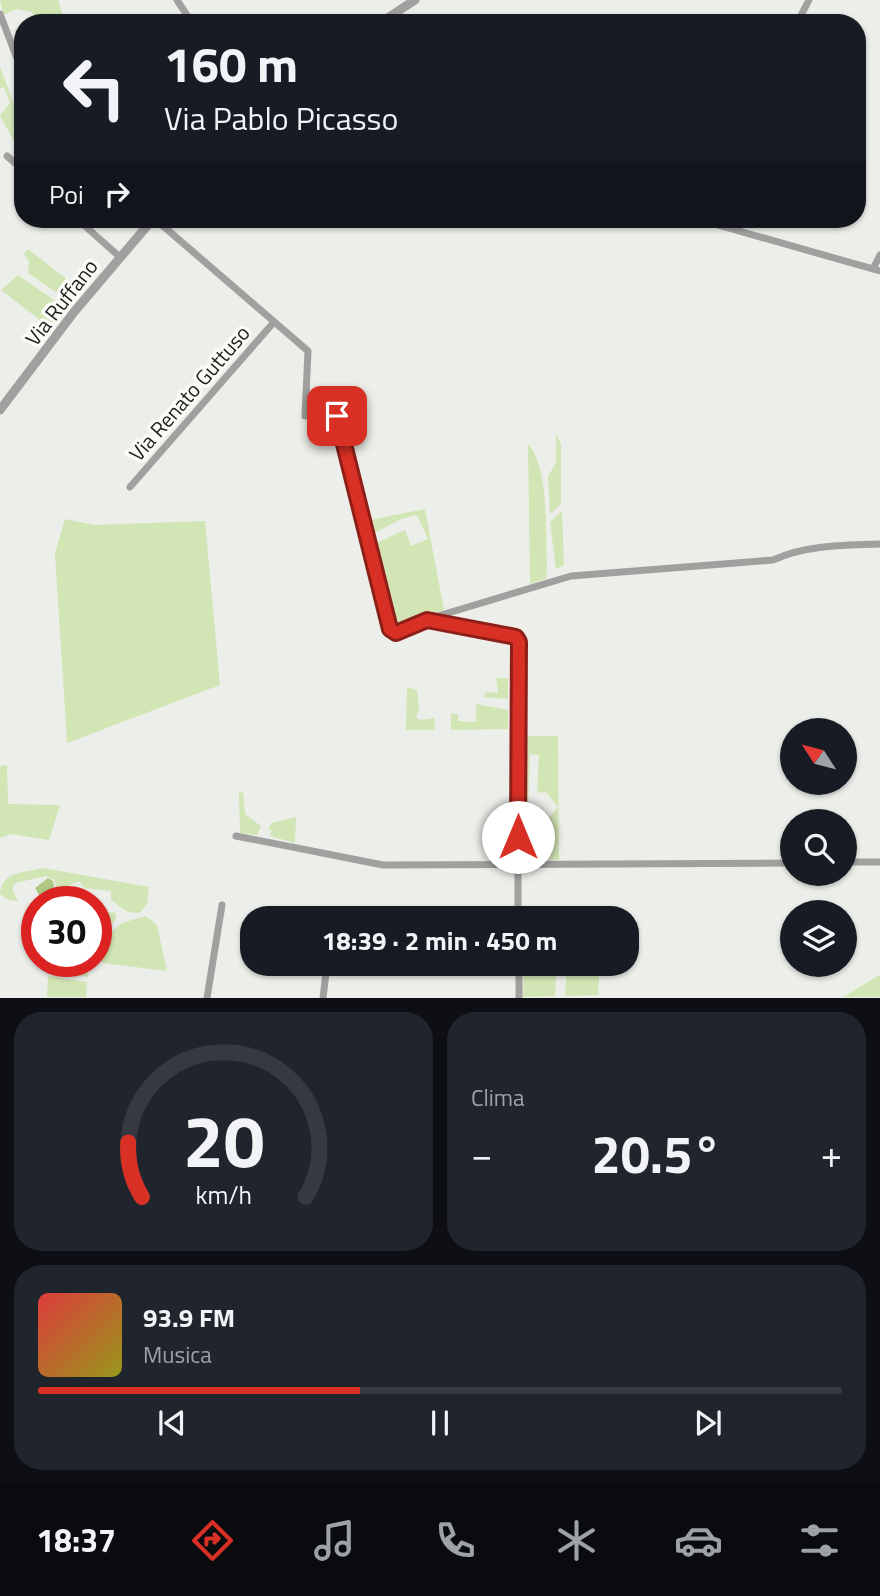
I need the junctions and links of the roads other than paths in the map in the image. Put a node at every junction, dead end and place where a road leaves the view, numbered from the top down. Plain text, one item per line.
1 (415, 0) edge
2 (0, 14) edge
3 (396, 14) edge
4 (14, 51) edge
5 (7, 156) dead end
6 (14, 162) edge
7 (87, 228) edge
8 (146, 228) edge
9 (164, 228) edge
10 (731, 228) edge
11 (880, 255) edge
12 (120, 257) junction
13 (877, 270) edge
14 (274, 322) junction
15 (0, 410) edge
16 (130, 487) dead end
17 (880, 544) edge
18 (427, 620) junction
19 (236, 836) dead end
20 (857, 862) edge
21 (880, 862) edge
22 (780, 863) edge
23 (518, 865) junction
24 (222, 905) dead end
25 (519, 906) edge
26 (326, 976) edge
27 (519, 976) edge
28 (207, 998) edge
29 (323, 998) edge
30 (519, 998) edge

1 - 3 street
2 - 4 street
5 - 6 street
7 - 12 street
8 - 12 street, Via Ruffano
9 - 14 street
10 - 13 street
11 - 13 street
12 - 15 street, Via Ruffano
14 - 16 street, Via Renato Guttuso
14 - 18 street
17 - 18 street
18 - 23 street
19 - 23 street
20 - 21 street
22 - 23 street
23 - 25 street
24 - 28 street
26 - 29 street
27 - 30 street

